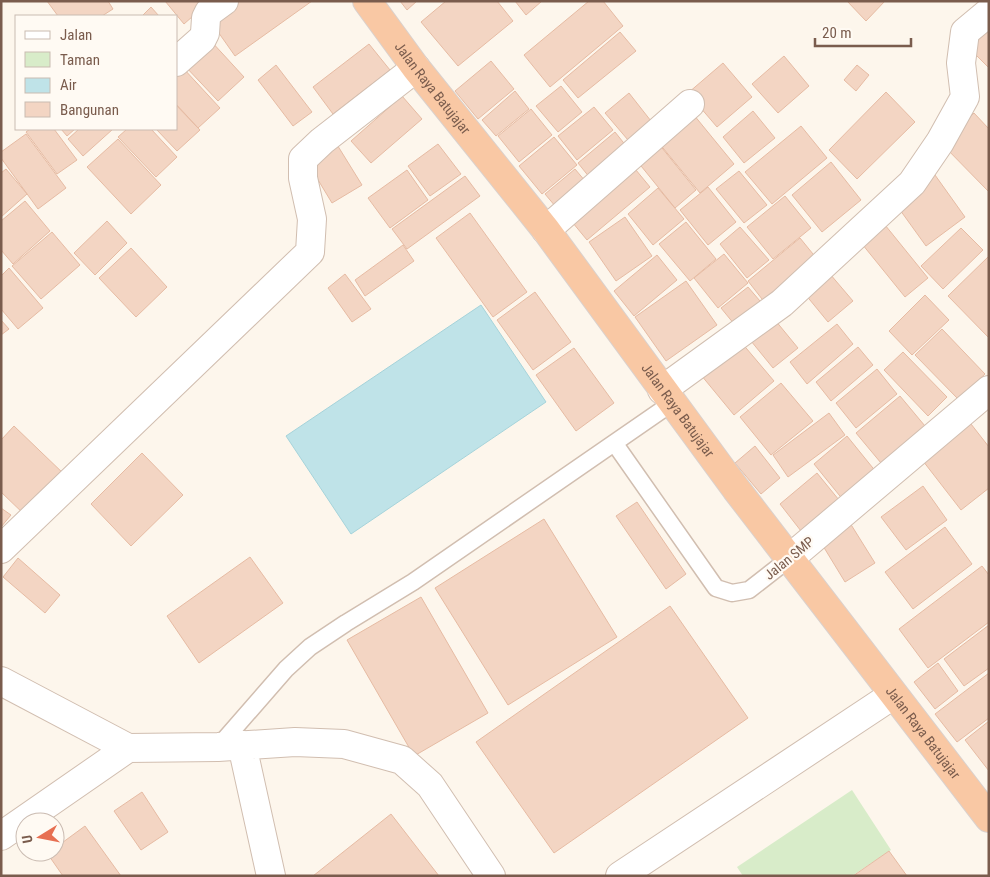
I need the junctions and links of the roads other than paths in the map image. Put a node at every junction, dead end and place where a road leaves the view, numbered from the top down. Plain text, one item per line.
1 (224, 1) edge
2 (367, 1) edge
3 (989, 12) edge
4 (178, 60) edge
5 (416, 68) junction
6 (690, 104) dead end
7 (546, 230) junction
8 (989, 390) edge
9 (667, 396) junction
10 (615, 444) junction
11 (1, 549) edge
12 (790, 558) junction
13 (1, 681) edge
14 (893, 695) junction
15 (230, 746) junction
16 (128, 748) junction
17 (989, 818) edge
18 (1, 836) edge
19 (271, 876) edge
20 (491, 876) edge
21 (620, 876) edge

1 - 4 street
2 - 5 highway, Jalan Raya Batujajar
3 - 9 street
5 - 7 highway, Jalan Raya Batujajar
5 - 11 street
6 - 7 street
7 - 9 highway, Jalan Raya Batujajar
8 - 12 street, Jalan SMP
9 - 10 lane
9 - 12 highway, Jalan Raya Batujajar
10 - 12 lane, Jalan SMP
10 - 15 lane
12 - 14 highway, Jalan Raya Batujajar
13 - 16 street
14 - 17 highway, Jalan Raya Batujajar
14 - 21 street
15 - 16 street
15 - 19 street
15 - 20 street
16 - 18 street

